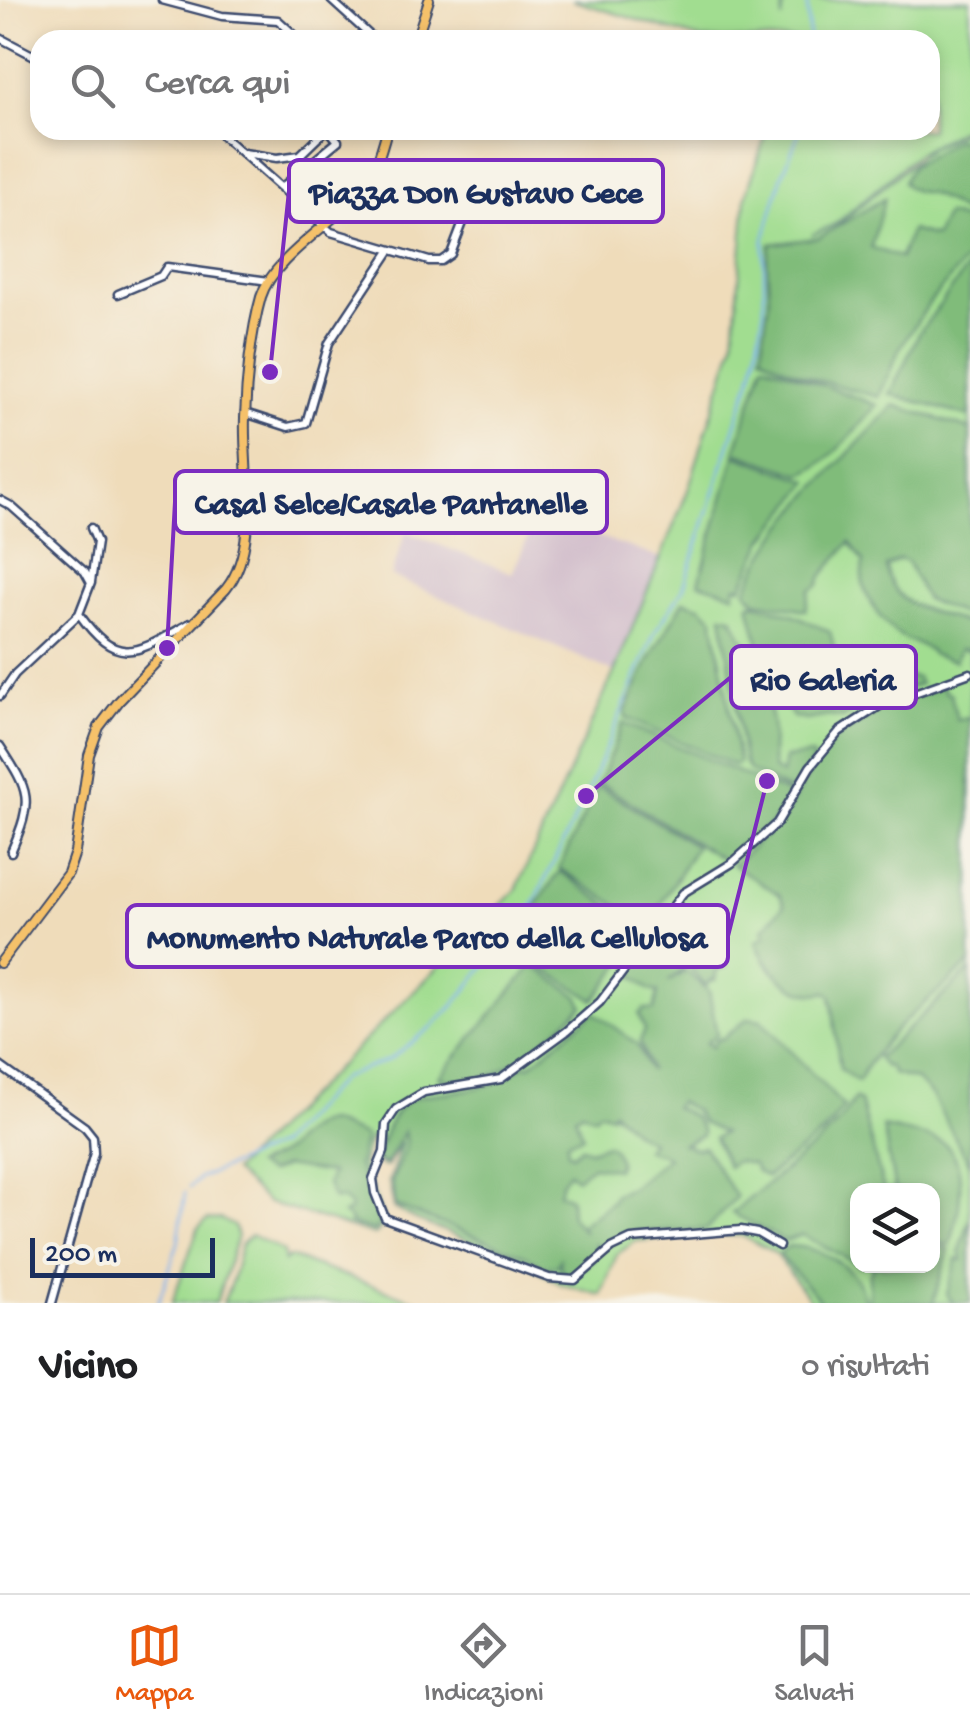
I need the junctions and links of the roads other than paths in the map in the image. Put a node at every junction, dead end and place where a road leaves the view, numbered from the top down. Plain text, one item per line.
1 (162, 0) edge
2 (331, 0) edge
3 (429, 0) edge
4 (291, 30) edge
5 (364, 30) edge
6 (419, 30) edge
7 (0, 38) edge
8 (30, 54) edge
9 (228, 140) edge
10 (317, 140) edge
11 (338, 140) edge
12 (384, 140) edge
13 (243, 153) junction
14 (300, 155) junction
15 (309, 166) junction
16 (484, 168) dead end
17 (282, 187) junction
18 (324, 226) junction
19 (391, 250) junction
20 (269, 281) junction
21 (118, 294) dead end
22 (245, 413) junction
23 (0, 500) edge
24 (91, 528) dead end
25 (90, 583) junction
26 (78, 614) junction
27 (200, 618) junction
28 (970, 672) edge
29 (0, 696) edge
30 (0, 746) edge
31 (11, 852) dead end
32 (0, 964) edge
33 (0, 1066) edge
34 (779, 1246) dead end
35 (52, 1303) edge

1 - 4 street
2 - 5 street
3 - 6 main road
7 - 8 street
9 - 13 street
10 - 14 street
11 - 15 street
12 - 18 main road
13 - 14 street
13 - 17 street
14 - 15 street
15 - 17 street
16 - 19 street
17 - 18 street
18 - 19 street
18 - 20 main road
19 - 22 street
20 - 21 street
20 - 22 main road
22 - 27 main road
23 - 25 street
24 - 25 street
25 - 26 street
26 - 27 street
26 - 29 street
27 - 32 main road
28 - 34 street
30 - 31 street
33 - 35 street

